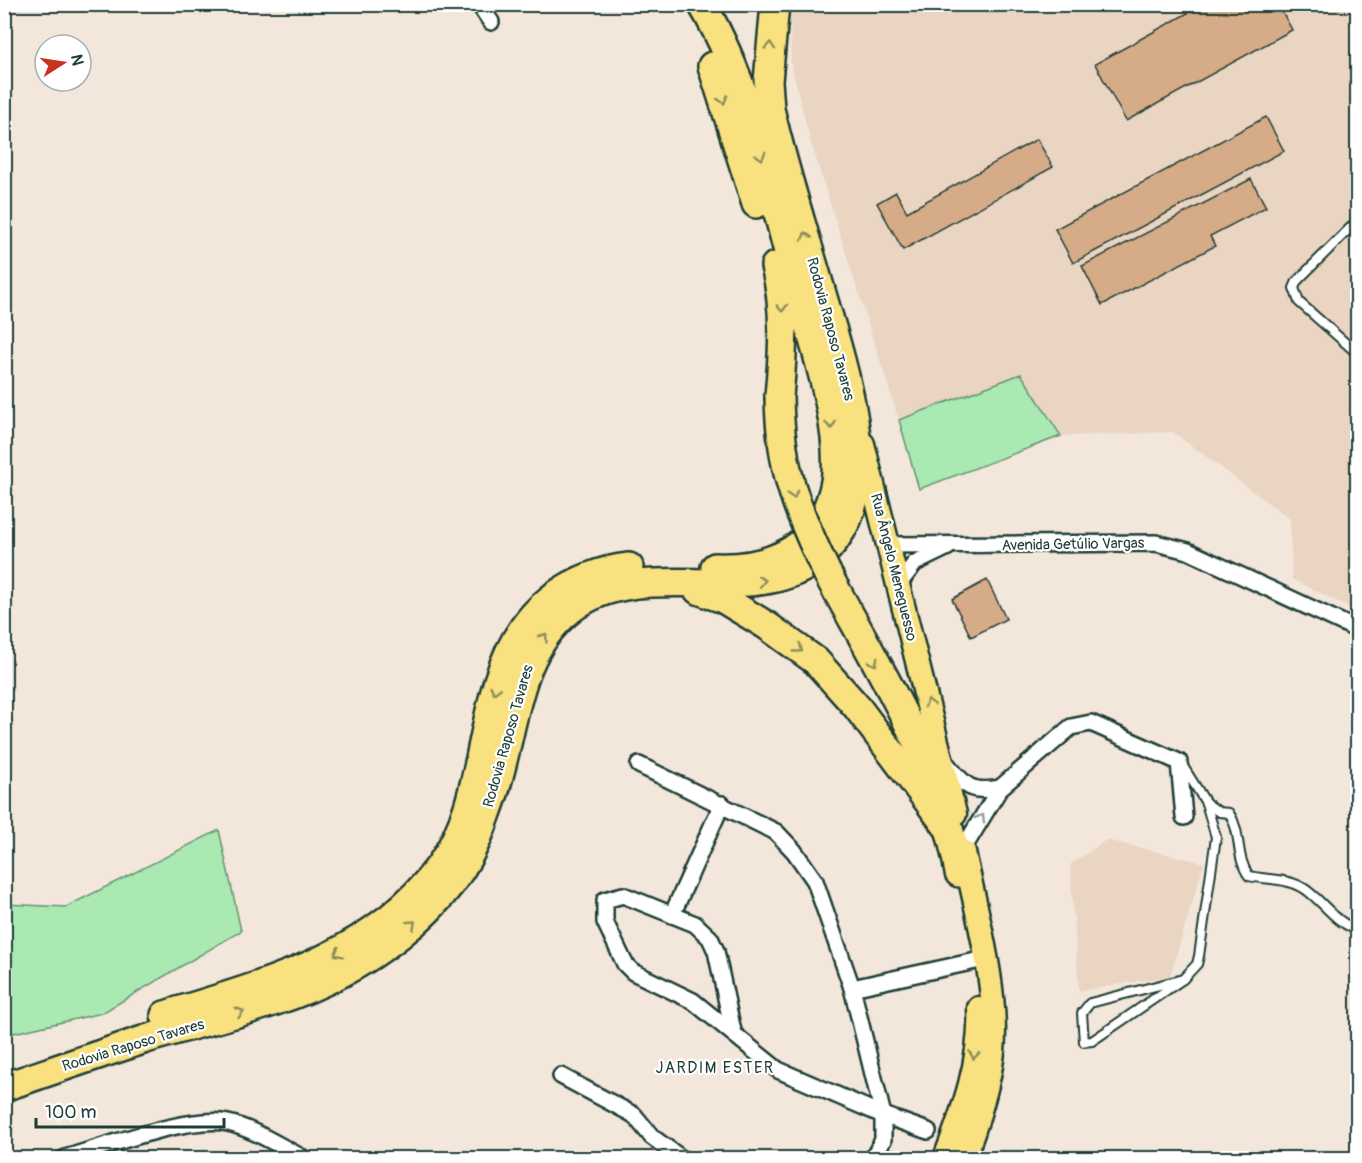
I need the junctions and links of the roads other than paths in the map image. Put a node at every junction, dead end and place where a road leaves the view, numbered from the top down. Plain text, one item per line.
1 (479, 4) edge
2 (693, 4) edge
3 (702, 4) edge
4 (775, 4) edge
5 (492, 22) dead end
6 (1358, 220) edge
7 (1358, 354) edge
8 (845, 373) junction
9 (888, 545) junction
10 (951, 545) junction
11 (674, 582) junction
12 (898, 585) junction
13 (1358, 630) edge
14 (943, 760) junction
15 (1179, 762) junction
16 (639, 765) dead end
17 (1000, 788) junction
18 (1206, 803) junction
19 (722, 804) junction
20 (1184, 817) dead end
21 (946, 825) junction
22 (965, 872) junction
23 (672, 915) junction
24 (1358, 930) edge
25 (979, 960) junction
26 (1182, 979) junction
27 (852, 988) junction
28 (733, 1031) junction
29 (4, 1068) edge
30 (561, 1076) dead end
31 (4, 1087) edge
32 (883, 1115) junction
33 (928, 1131) dead end
34 (65, 1158) edge
35 (303, 1158) edge
36 (681, 1158) edge
37 (873, 1158) edge
38 (945, 1158) edge
39 (963, 1158) edge

1 - 5 street
2 -> 21 highway, bridge
3 -> 29 highway, Rodovia Raposo Tavares
8 -> 4 highway, Rodovia Raposo Tavares
6 - 7 lane
8 - 9 main road, Rua Ângelo Meneguesso
11 -> 8 highway, Rodovia Raposo Tavares
9 - 10 street, Avenida Getúlio Vargas
9 - 12 main road, Rua Ângelo Meneguesso
10 - 12 street, Avenida Getúlio Vargas
10 - 13 street, Avenida Getúlio Vargas
11 -> 21 highway
31 -> 11 highway, Rodovia Raposo Tavares
14 -> 12 main road, Rua Ângelo Meneguesso
14 - 17 street
14 - 22 main road, Rua Ângelo Meneguesso
15 - 17 street
15 - 18 lane
15 - 20 street
16 - 19 street
22 -> 17 street
18 - 24 lane
18 - 26 lane
19 - 23 street
19 - 27 street
21 - 22 highway
22 - 25 main road
23 - 28 street
23 - 28 street
25 - 27 street
25 -> 38 main road
25 - 39 main road
26 - 26 lane
27 - 32 street
28 - 32 street
30 - 36 street
32 - 33 street
32 - 37 street
34 - 35 street

